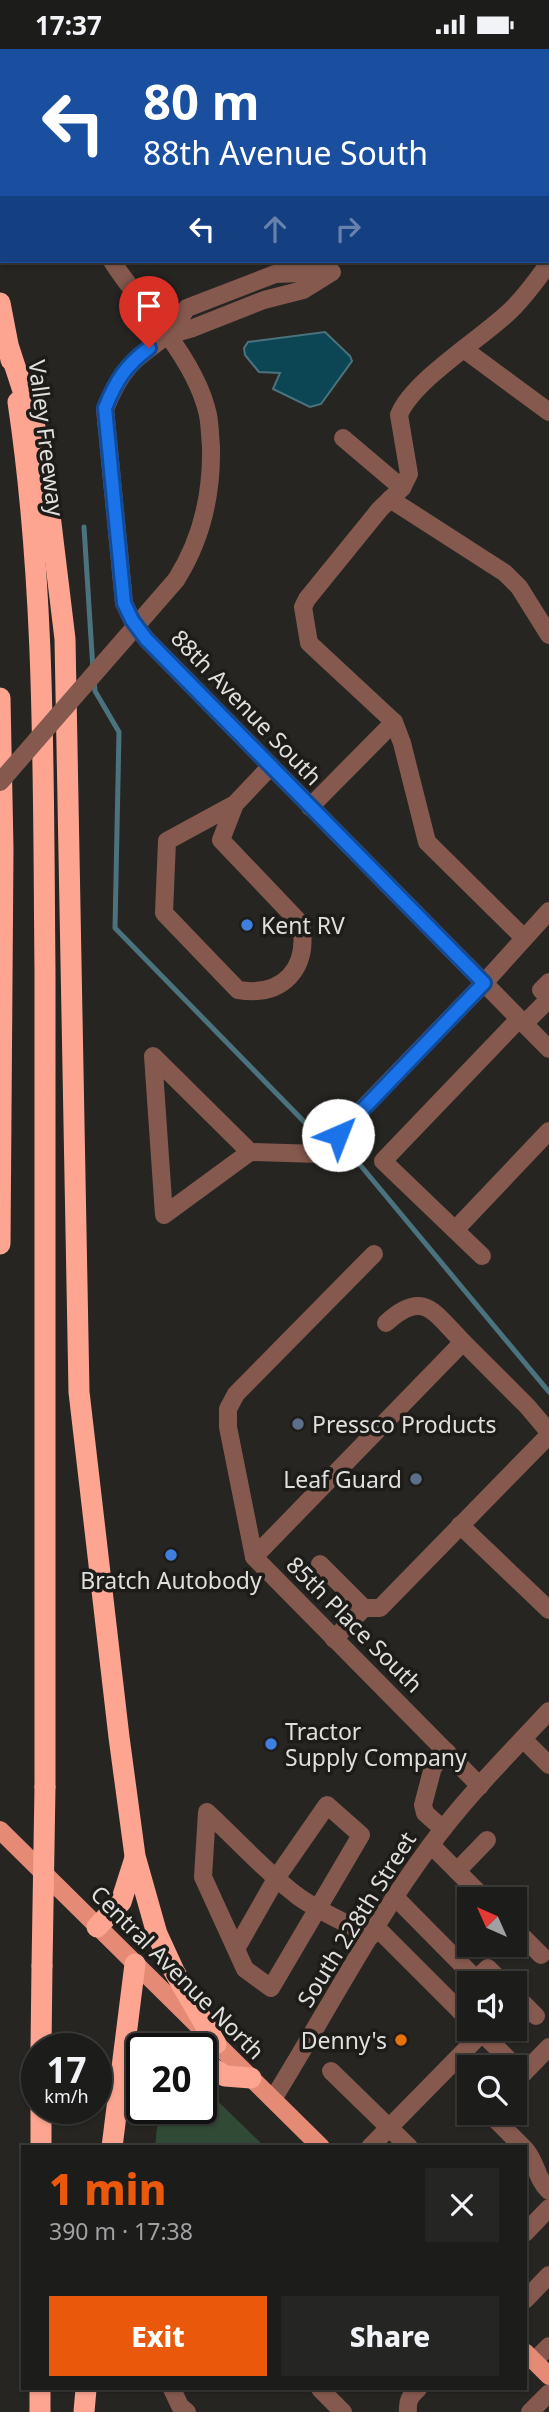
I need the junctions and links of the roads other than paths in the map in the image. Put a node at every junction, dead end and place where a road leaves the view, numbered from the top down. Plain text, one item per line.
1 (113, 263) edge
2 (549, 264) edge
3 (329, 266) edge
4 (232, 291) junction
5 (0, 303) edge
6 (239, 310) junction
7 (168, 335) junction
8 (9, 348) junction
9 (465, 350) junction
10 (549, 412) edge
11 (343, 438) dead end
12 (396, 493) junction
13 (549, 635) edge
14 (0, 698) edge
15 (394, 722) junction
16 (271, 766) junction
17 (0, 782) edge
18 (235, 804) junction
19 (310, 807) junction
20 (549, 911) edge
21 (524, 938) junction
22 (549, 982) edge
23 (484, 983) junction
24 (549, 998) edge
25 (522, 1021) junction
26 (549, 1049) edge
27 (549, 1131) edge
28 (250, 1152) junction
29 (455, 1230) junction
30 (0, 1244) edge
31 (374, 1254) dead end
32 (482, 1256) dead end
33 (386, 1323) dead end
34 (463, 1342) junction
35 (549, 1434) edge
36 (460, 1525) junction
37 (254, 1557) junction
38 (320, 1564) dead end
39 (365, 1608) junction
40 (549, 1610) edge
41 (334, 1639) junction
42 (549, 1711) edge
43 (523, 1739) junction
44 (447, 1752) junction
45 (549, 1765) edge
46 (480, 1786) junction
47 (443, 1829) junction
48 (0, 1830) edge
49 (487, 1840) dead end
50 (431, 1845) junction
51 (135, 1856) junction
52 (457, 1871) junction
53 (277, 1877) junction
54 (473, 1887) edge
55 (394, 1896) junction
56 (317, 1907) junction
57 (97, 1927) junction
58 (374, 1932) junction
59 (527, 1942) edge
60 (236, 1949) junction
61 (541, 1955) dead end
62 (135, 1964) junction
63 (469, 1971) edge
64 (527, 2007) edge
65 (457, 2009) edge
66 (536, 2016) dead end
67 (41, 2033) edge
68 (206, 2033) edge
69 (210, 2033) edge
70 (464, 2041) edge
71 (488, 2041) edge
72 (217, 2044) edge
73 (549, 2047) edge
74 (500, 2055) edge
75 (527, 2070) edge
76 (217, 2071) edge
77 (331, 2071) dead end
78 (251, 2078) junction
79 (126, 2088) edge
80 (273, 2099) junction
81 (116, 2110) junction
82 (41, 2124) edge
83 (501, 2125) edge
84 (389, 2128) junction
85 (41, 2145) edge
86 (113, 2145) edge
87 (319, 2145) edge
88 (372, 2145) edge
89 (407, 2145) edge
90 (521, 2145) edge
91 (527, 2151) edge
92 (549, 2191) edge
93 (549, 2208) edge
94 (527, 2231) edge
95 (549, 2275) edge
96 (527, 2298) edge
97 (549, 2346) edge
98 (530, 2357) edge
99 (549, 2376) edge
100 (40, 2390) edge
101 (86, 2390) edge
102 (172, 2390) edge
103 (321, 2390) edge
104 (417, 2390) edge
105 (549, 2393) edge
106 (40, 2412) edge
107 (84, 2412) edge
108 (187, 2412) edge
109 (343, 2412) edge
110 (408, 2412) edge
111 (530, 2412) edge

1 - 7 street
2 - 9 street
3 - 4 street
3 - 6 street
4 - 6 street
4 - 7 street
5 - 8 highway, Valley Freeway
6 - 7 street
7 - 16 street, 88th Avenue South
7 - 17 street, bridge
8 - 51 highway
8 - 67 highway, Valley Freeway, bridge
9 - 10 street
9 - 12 street
11 - 12 street
12 - 13 street
12 - 15 street
14 - 30 highway
15 - 19 street
15 - 21 street
16 - 18 street
16 - 19 street, 88th Avenue South
18 - 18 street
19 - 23 street, 88th Avenue South
20 - 21 street
21 - 23 street
22 - 24 street
23 - 25 street, 88th Avenue South
23 - 28 street
24 - 25 street
25 - 26 street, 88th Avenue South
25 - 29 street
27 - 29 street
28 - 28 street
29 - 32 street
31 - 37 street
33 - 34 street
34 - 35 street
34 - 37 street
35 - 36 street
36 - 39 street
36 - 40 street
37 - 41 street, 85th Place South
38 - 39 street
39 - 41 street
41 - 44 street, 85th Place South
42 - 43 street, South 228th Street
43 - 45 street
43 - 46 street, South 228th Street
44 - 46 street, 85th Place South
44 - 47 street
46 - 47 street, South 228th Street
47 - 50 street, South 228th Street
48 - 57 main road, Central Avenue North
49 - 52 street
50 - 52 street
50 - 55 street, South 228th Street
51 - 57 highway
51 - 69 highway
52 - 54 street
53 - 56 street
53 - 56 street
53 - 60 street
53 - 60 street
55 - 58 street, South 228th Street
55 - 63 street
56 - 58 street
56 - 60 street
57 - 62 main road, Central Avenue North
58 - 65 street
58 - 80 street, South 228th Street
59 - 61 street
62 - 68 main road, Central Avenue North
62 - 81 highway
64 - 66 street
70 - 84 street
71 - 74 street
72 - 78 main road, Central Avenue North
73 - 75 street
76 - 78 highway
77 - 84 street
78 - 80 main road, Central Avenue North
79 - 81 highway
80 - 87 main road, Central Avenue North
81 - 86 highway
82 - 85 highway
83 - 90 street
84 - 88 street
84 - 89 street
91 - 92 street
93 - 94 street
95 - 96 street
97 - 98 street
98 - 99 main road
100 - 106 highway
101 - 107 highway
102 - 108 street
103 - 109 street
104 - 110 street
105 - 111 street

